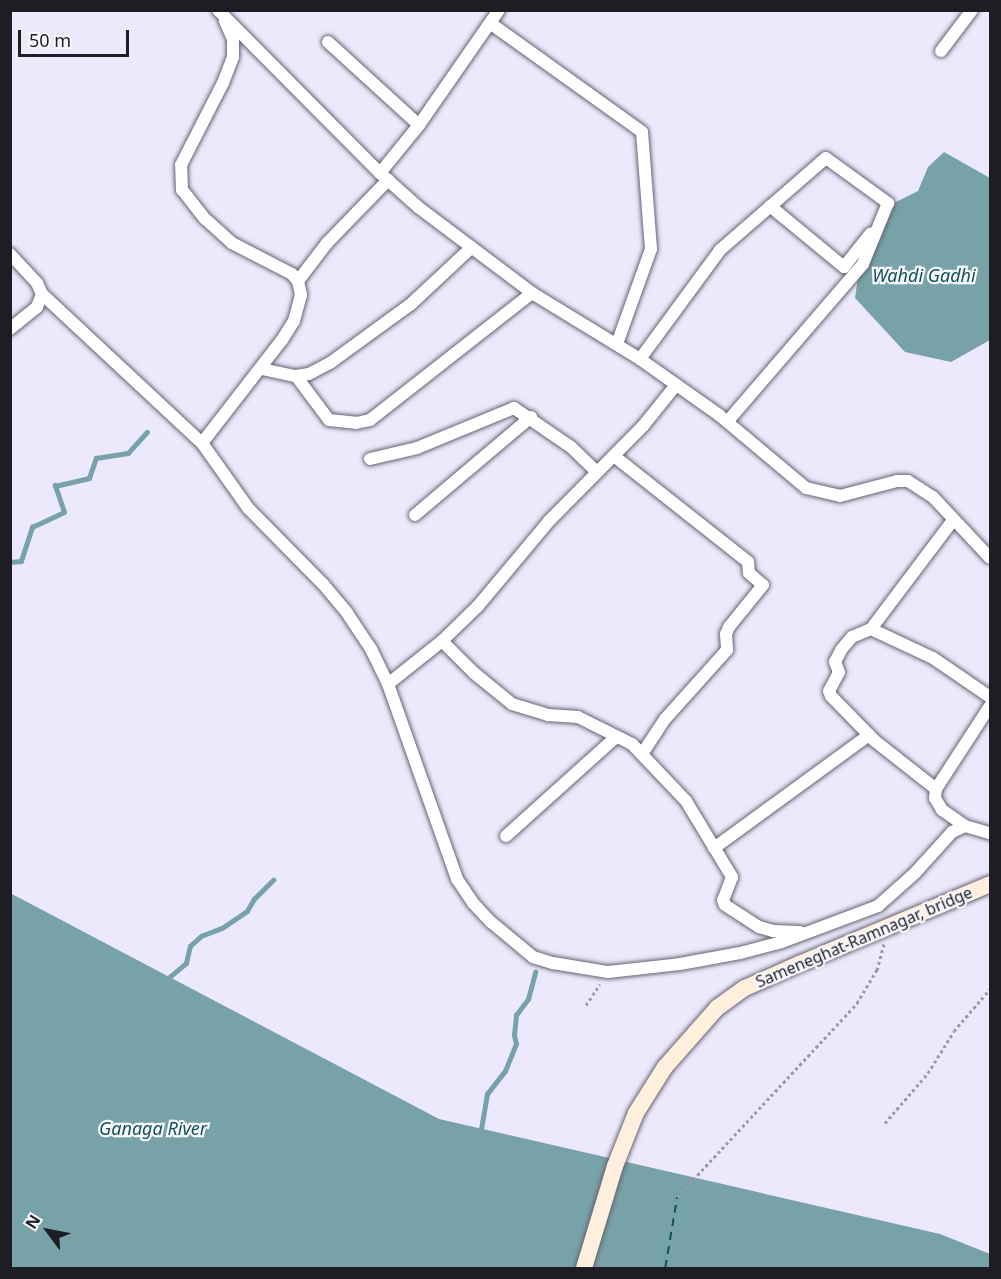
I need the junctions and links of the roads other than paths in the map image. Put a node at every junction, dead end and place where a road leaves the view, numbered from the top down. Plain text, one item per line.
1 (499, 10) edge
2 (972, 10) edge
3 (220, 12) edge
4 (490, 23) junction
5 (328, 42) dead end
6 (941, 51) dead end
7 (419, 125) junction
8 (384, 176) junction
9 (770, 206) junction
10 (881, 220) junction
11 (472, 247) junction
12 (10, 254) edge
13 (298, 281) junction
14 (532, 293) junction
15 (42, 294) junction
16 (10, 328) edge
17 (617, 344) junction
18 (640, 358) junction
19 (262, 369) junction
20 (296, 376) junction
21 (676, 385) junction
22 (531, 417) junction
23 (727, 422) junction
24 (202, 443) junction
25 (614, 456) junction
26 (370, 459) dead end
27 (596, 471) junction
28 (415, 515) dead end
29 (953, 520) junction
30 (989, 553) edge
31 (871, 628) junction
32 (442, 641) junction
33 (388, 684) junction
34 (990, 697) edge
35 (990, 706) edge
36 (869, 735) junction
37 (616, 736) junction
38 (642, 754) junction
39 (936, 789) junction
40 (965, 826) junction
41 (990, 833) edge
42 (506, 836) dead end
43 (714, 848) junction
44 (990, 884) edge
45 (809, 932) junction
46 (584, 1269) edge

1 - 4 street
2 - 6 street
3 - 8 street
3 - 13 street
4 - 7 street
4 - 17 street
5 - 7 street
7 - 8 street
8 - 11 street
8 - 13 street
9 - 10 street
9 - 10 street
9 - 18 street
10 - 23 street
11 - 14 street
11 - 20 street
12 - 15 street
13 - 19 street
14 - 17 street
14 - 20 street
15 - 16 street
15 - 24 street
17 - 18 street
18 - 21 street
19 - 20 street
19 - 24 street
21 - 23 street
21 - 25 street
22 - 26 street
22 - 27 street
22 - 28 street
23 - 29 street
24 - 33 street
25 - 27 street
25 - 38 street
27 - 32 street
29 - 30 street
29 - 31 street
31 - 34 street
31 - 36 street
32 - 33 street
32 - 37 street
33 - 45 street
35 - 39 street
36 - 39 street
36 - 43 street
37 - 38 street
37 - 42 street
38 - 43 street
39 - 40 street
40 - 41 street
40 - 45 street
43 - 45 street
44 - 46 main road, Sameneghat-Ramnagar, bridge, bridge

